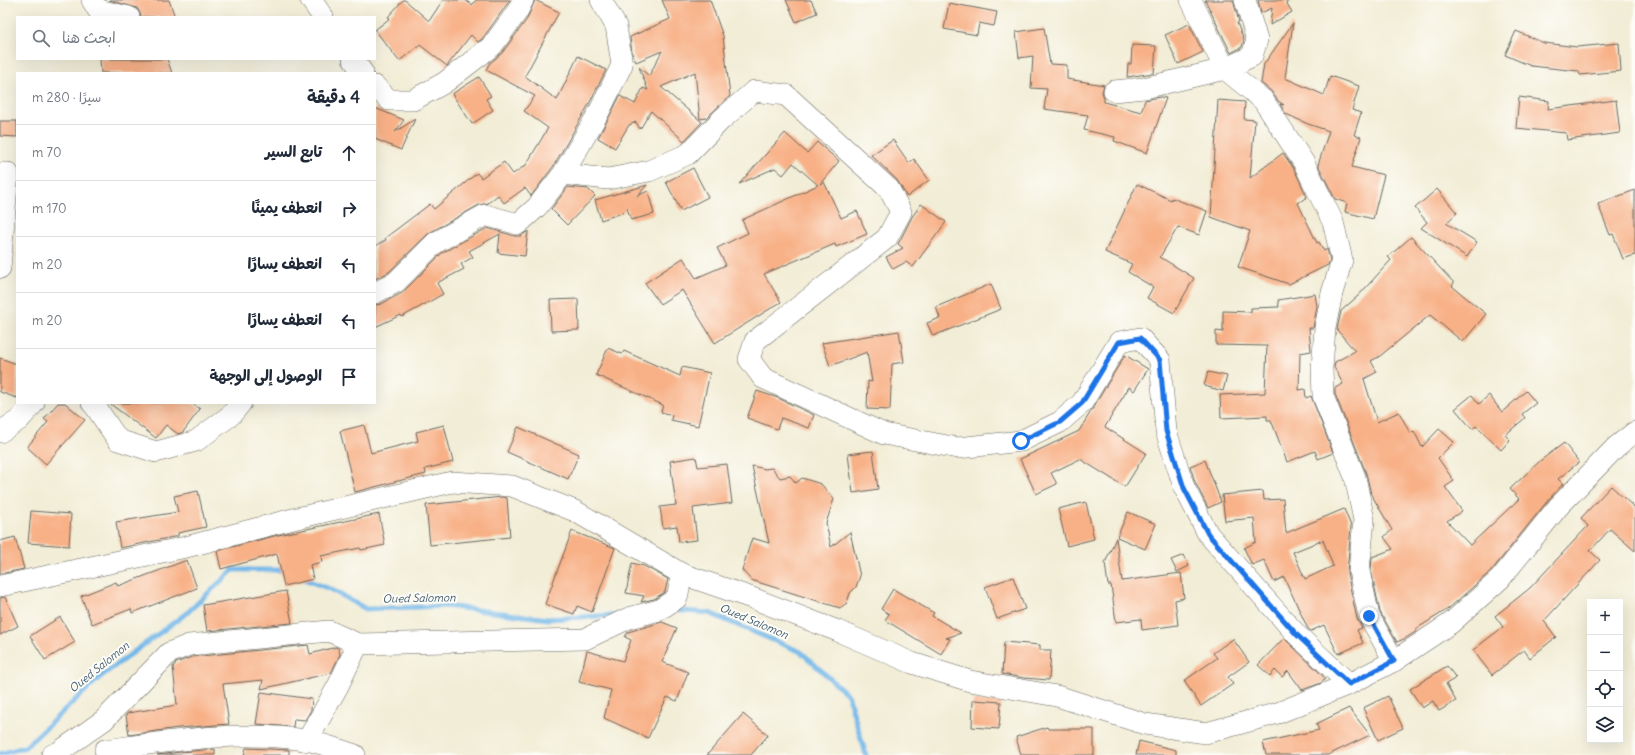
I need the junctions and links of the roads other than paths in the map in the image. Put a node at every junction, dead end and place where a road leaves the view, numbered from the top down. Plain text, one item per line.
1 (92, 0) edge
2 (311, 0) edge
3 (522, 0) edge
4 (601, 0) edge
5 (1191, 0) edge
6 (1244, 0) edge
7 (125, 16) edge
8 (322, 16) edge
9 (354, 60) edge
10 (1225, 69) junction
11 (362, 72) edge
12 (376, 87) edge
13 (1114, 91) dead end
14 (0, 173) edge
15 (563, 174) junction
16 (1, 235) edge
17 (0, 268) edge
18 (376, 292) edge
19 (33, 404) edge
20 (93, 404) edge
21 (239, 404) edge
22 (0, 432) edge
23 (1635, 432) edge
24 (682, 574) junction
25 (0, 586) edge
26 (358, 644) junction
27 (1394, 661) junction
28 (1349, 684) junction
29 (92, 729) junction
30 (307, 740) junction
31 (106, 753) edge
32 (52, 755) edge
33 (355, 755) edge

1 - 7 street
2 - 8 street
3 - 12 street
4 - 15 street
5 - 10 street
6 - 10 street
9 - 11 street
10 - 13 street
10 - 27 street
14 - 16 street
15 - 18 street
15 - 28 street
16 - 17 street
19 - 22 street
20 - 21 street
23 - 27 street
24 - 25 street
24 - 26 street
24 - 28 street
26 - 29 street
26 - 30 street
27 - 28 street
29 - 31 street
29 - 32 street
30 - 31 street
30 - 33 street

